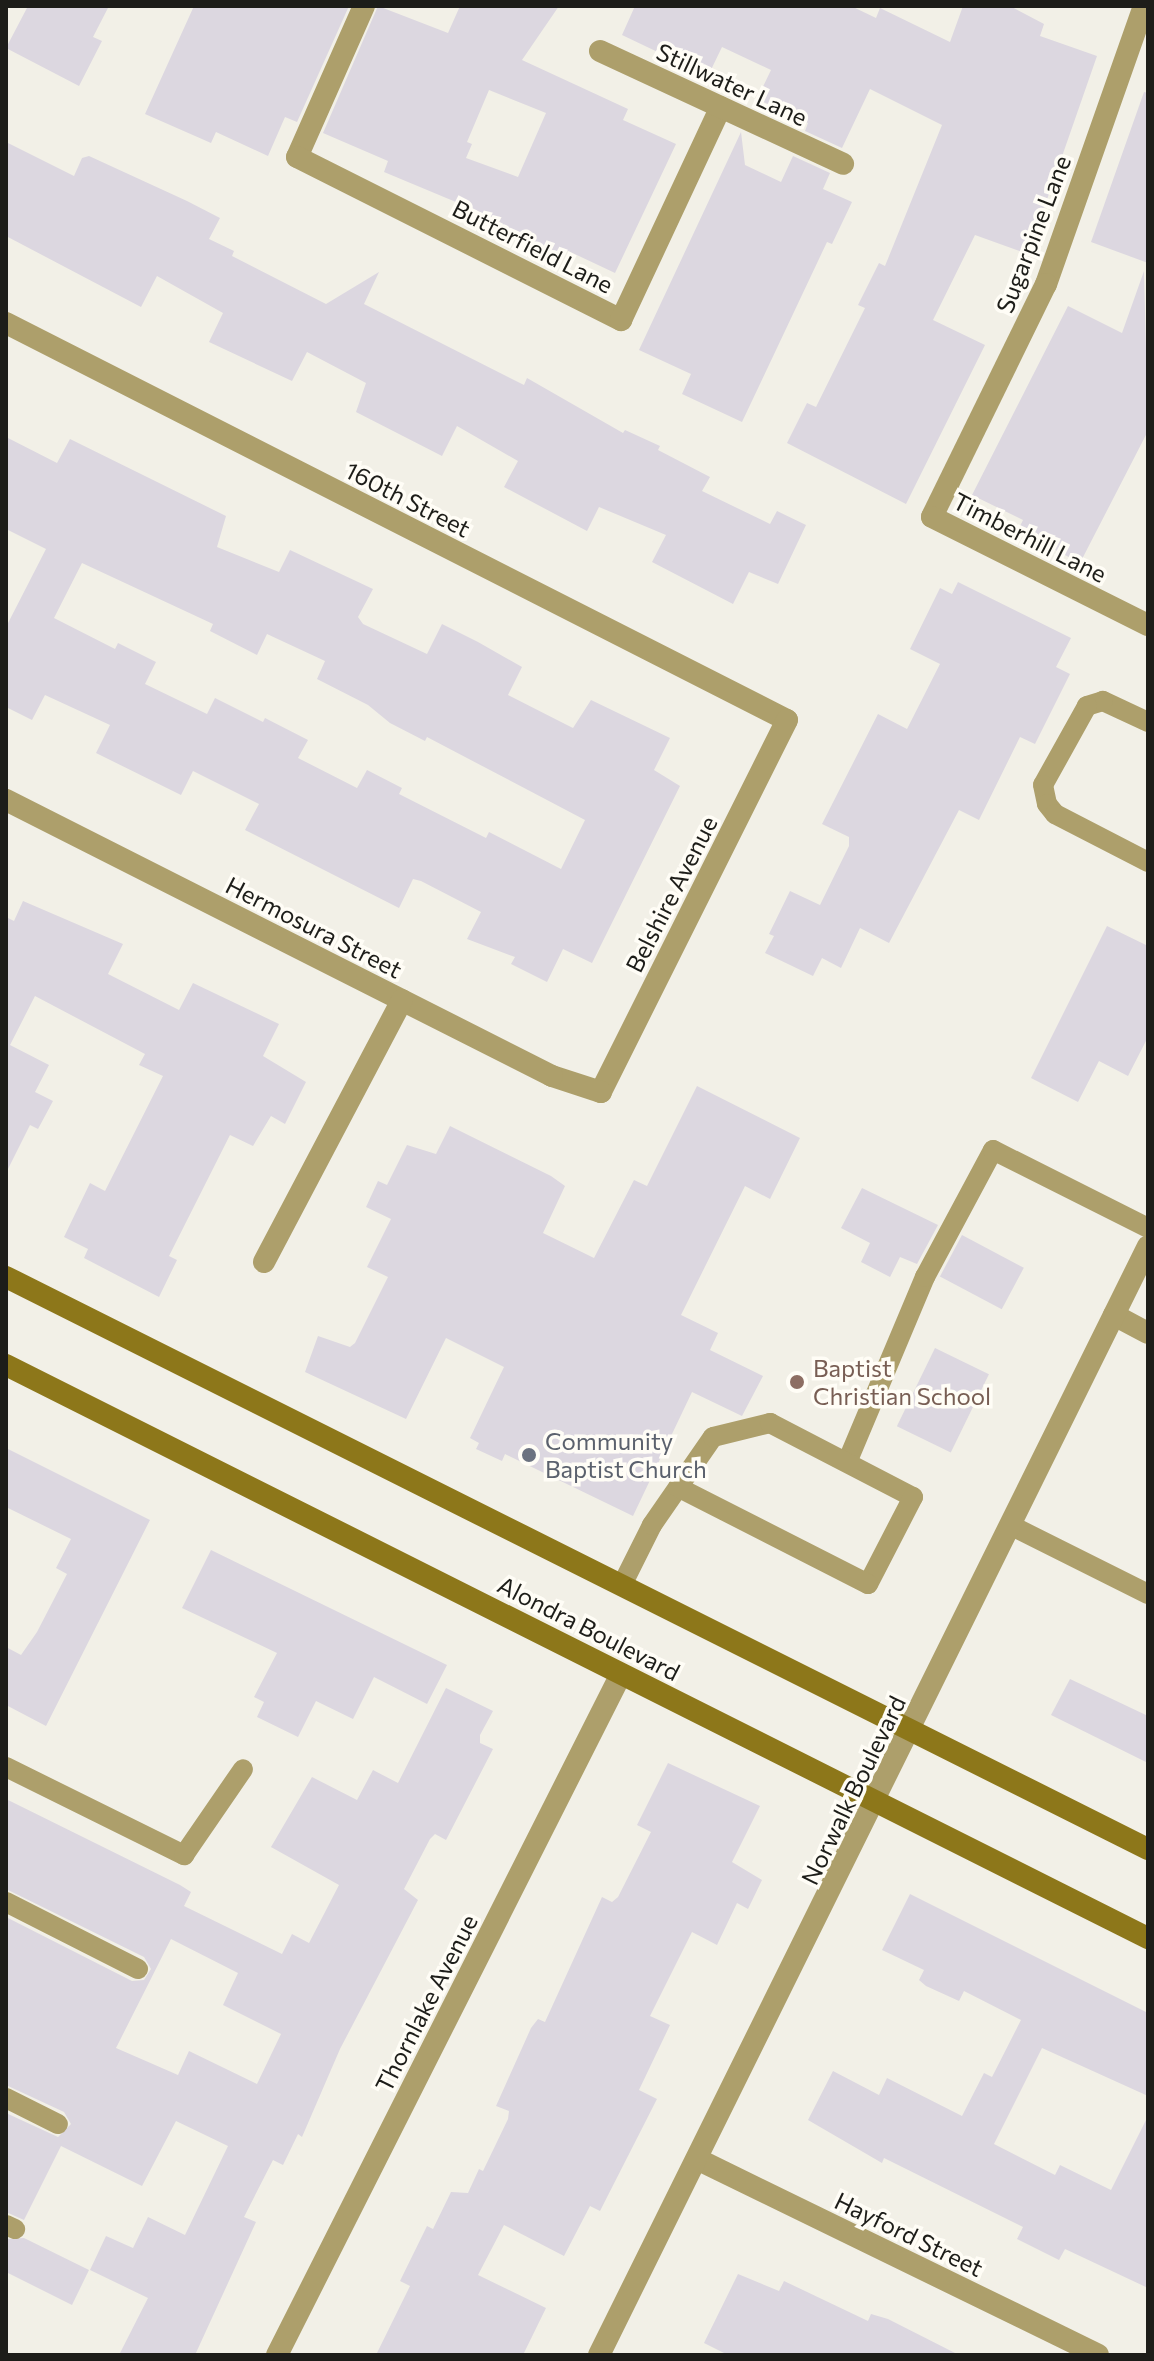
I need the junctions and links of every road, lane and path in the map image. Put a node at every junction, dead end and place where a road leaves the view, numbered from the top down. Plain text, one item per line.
1 (364, 6) edge
2 (1144, 6) edge
3 (600, 51) dead end
4 (721, 107) junction
5 (843, 164) dead end
6 (6, 323) edge
7 (932, 517) joint
8 (1148, 625) edge
9 (787, 720) joint
10 (1148, 722) edge
11 (6, 800) edge
12 (1148, 862) edge
13 (402, 1000) junction
14 (601, 1092) joint
15 (1148, 1228) edge
16 (1148, 1246) edge
17 (264, 1262) dead end
18 (6, 1277) edge
19 (1114, 1315) junction
20 (1148, 1333) edge
21 (6, 1365) edge
22 (848, 1460) junction
23 (678, 1487) junction
24 (1012, 1526) junction
25 (622, 1585) junction
26 (1148, 1594) edge
27 (621, 1674) junction
28 (911, 1730) junction
29 (6, 1767) edge
30 (243, 1769) dead end
31 (876, 1802) junction
32 (1148, 1849) edge
33 (6, 1902) edge
34 (1148, 1938) edge
35 (138, 1969) dead end
36 (6, 2098) edge
37 (58, 2124) dead end
38 (697, 2159) junction
39 (277, 2355) edge
40 (599, 2355) edge
41 (1098, 2355) edge

1 - 4 street, Butterfield Lane
2 - 7 street, Sugarpine Lane
3 - 4 street, Stillwater Lane
4 - 5 street, Stillwater Lane
6 - 9 street, 160th Street
7 - 8 street, Timberhill Lane
9 - 14 street, Belshire Avenue
10 - 12 lane
11 - 13 street, Hermosura Street
13 - 14 street, Hermosura Street
13 - 17 street
15 - 22 lane
16 - 19 street, Norwalk Boulevard
18 - 25 main road
19 - 20 street
19 - 24 street, Norwalk Boulevard
21 - 27 main road, Alondra Boulevard
22 - 23 lane
22 - 23 lane
23 - 25 lane
24 - 26 lane
24 - 28 street, Norwalk Boulevard
25 - 28 main road
27 - 31 main road, Alondra Boulevard
27 - 39 street, Thornlake Avenue
28 - 31 street, Norwalk Boulevard
28 - 32 main road
29 - 30 lane
31 - 34 main road, Alondra Boulevard
31 - 38 street, Norwalk Boulevard
33 - 35 lane
36 - 37 lane
38 - 40 street, Norwalk Boulevard
38 - 41 street, Hayford Street

